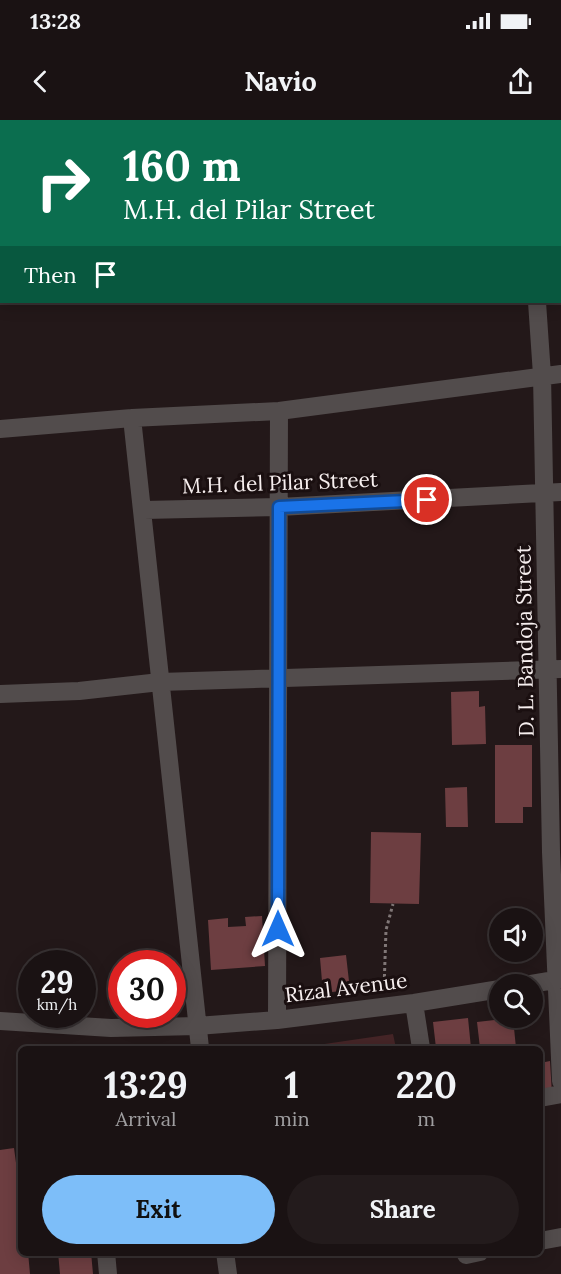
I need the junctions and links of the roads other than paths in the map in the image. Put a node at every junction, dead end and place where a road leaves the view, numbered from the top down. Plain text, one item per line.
1 (537, 303) edge
2 (561, 374) edge
3 (542, 375) junction
4 (279, 411) junction
5 (132, 418) junction
6 (0, 429) edge
7 (552, 493) edge
8 (279, 507) junction
9 (144, 510) junction
10 (555, 669) edge
11 (279, 679) junction
12 (160, 682) junction
13 (0, 694) edge
14 (559, 980) edge
15 (543, 982) edge
16 (489, 991) edge
17 (414, 1003) junction
18 (277, 1020) junction
19 (0, 1021) edge
20 (197, 1026) junction
21 (200, 1046) edge
22 (421, 1046) edge
23 (561, 1081) edge
24 (561, 1094) edge
25 (543, 1097) edge
26 (561, 1237) edge
27 (543, 1240) edge
28 (106, 1256) edge
29 (226, 1256) edge
30 (108, 1274) edge
31 (228, 1274) edge

1 - 3 street, D. L. Bandoja Street
2 - 3 street
3 - 4 street
3 - 7 street, D. L. Bandoja Street
4 - 5 street
4 - 8 street
5 - 6 street
5 - 9 street
7 - 8 street, M.H. del Pilar Street
7 - 10 street, D. L. Bandoja Street
8 - 9 street, M.H. del Pilar Street
8 - 11 street
9 - 12 street
10 - 11 street
10 - 14 street, D. L. Bandoja Street
11 - 12 street
11 - 18 street
12 - 13 street
12 - 20 street
14 - 15 street
14 - 23 street, D. L. Bandoja Street
16 - 17 street, Rizal Avenue
17 - 18 street, Rizal Avenue
17 - 22 street
18 - 20 street, Rizal Avenue
19 - 20 street, Rizal Avenue
20 - 21 street
24 - 25 street
26 - 27 street
28 - 30 street
29 - 31 street

